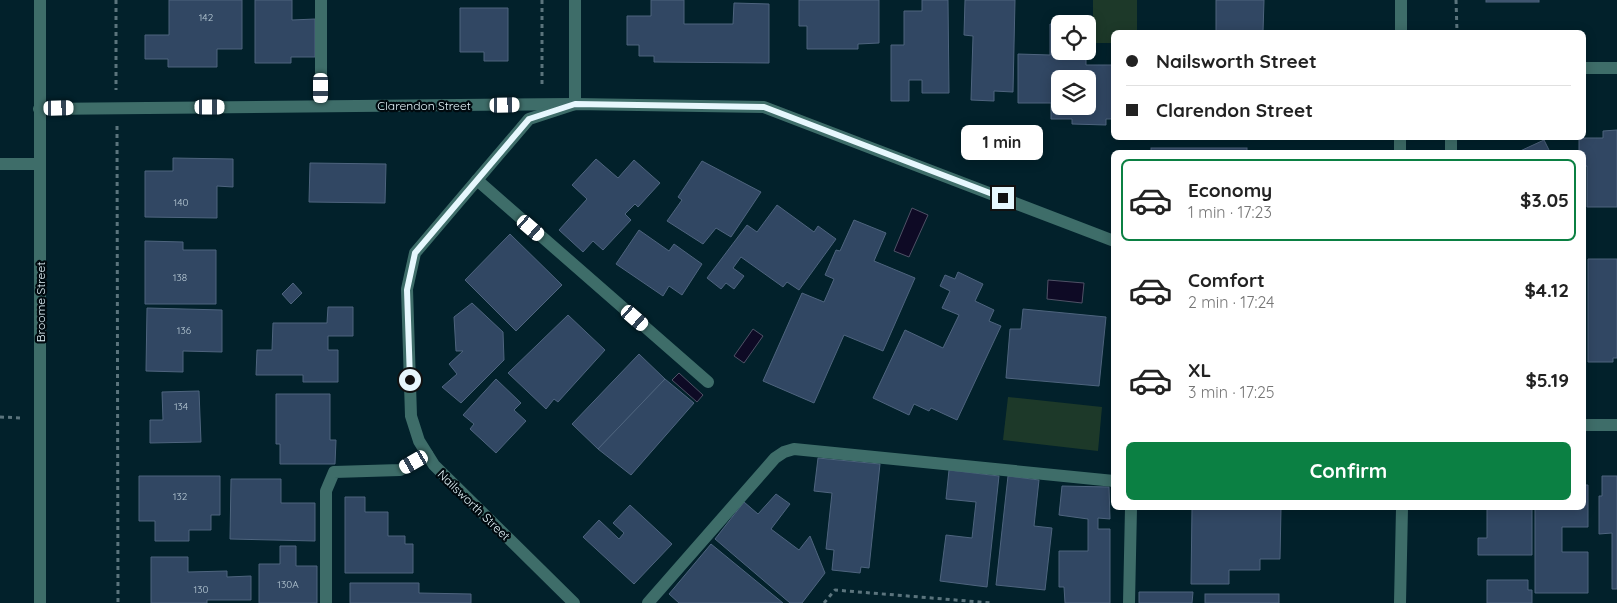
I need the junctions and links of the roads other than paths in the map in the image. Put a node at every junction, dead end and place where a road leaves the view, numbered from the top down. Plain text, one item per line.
1 (40, 0) edge
2 (321, 0) edge
3 (576, 0) edge
4 (1401, 0) edge
5 (1400, 30) edge
6 (1586, 68) edge
7 (1617, 68) edge
8 (575, 104) junction
9 (321, 106) junction
10 (39, 109) junction
11 (0, 164) edge
12 (39, 164) junction
13 (477, 180) junction
14 (1111, 240) edge
15 (708, 382) dead end
16 (1586, 425) edge
17 (1617, 425) edge
18 (427, 454) junction
19 (1111, 481) edge
20 (1131, 510) edge
21 (1402, 510) edge
22 (40, 603) edge
23 (326, 603) edge
24 (574, 603) edge
25 (648, 603) edge
26 (1129, 603) edge
27 (1400, 603) edge

1 - 10 street, Broome Street
2 - 9 street
3 - 8 street
4 - 5 street
6 - 7 street
8 - 9 street, Clarendon Street
8 - 13 street, Nailsworth Street
8 - 14 street, Clarendon Street
9 - 10 street, Clarendon Street
10 - 12 street, Broome Street
11 - 12 street
12 - 22 street, Broome Street
13 - 15 street
13 - 18 street, Nailsworth Street
16 - 17 street
18 - 23 street
18 - 24 street, Nailsworth Street
19 - 25 street
20 - 26 street
21 - 27 street

